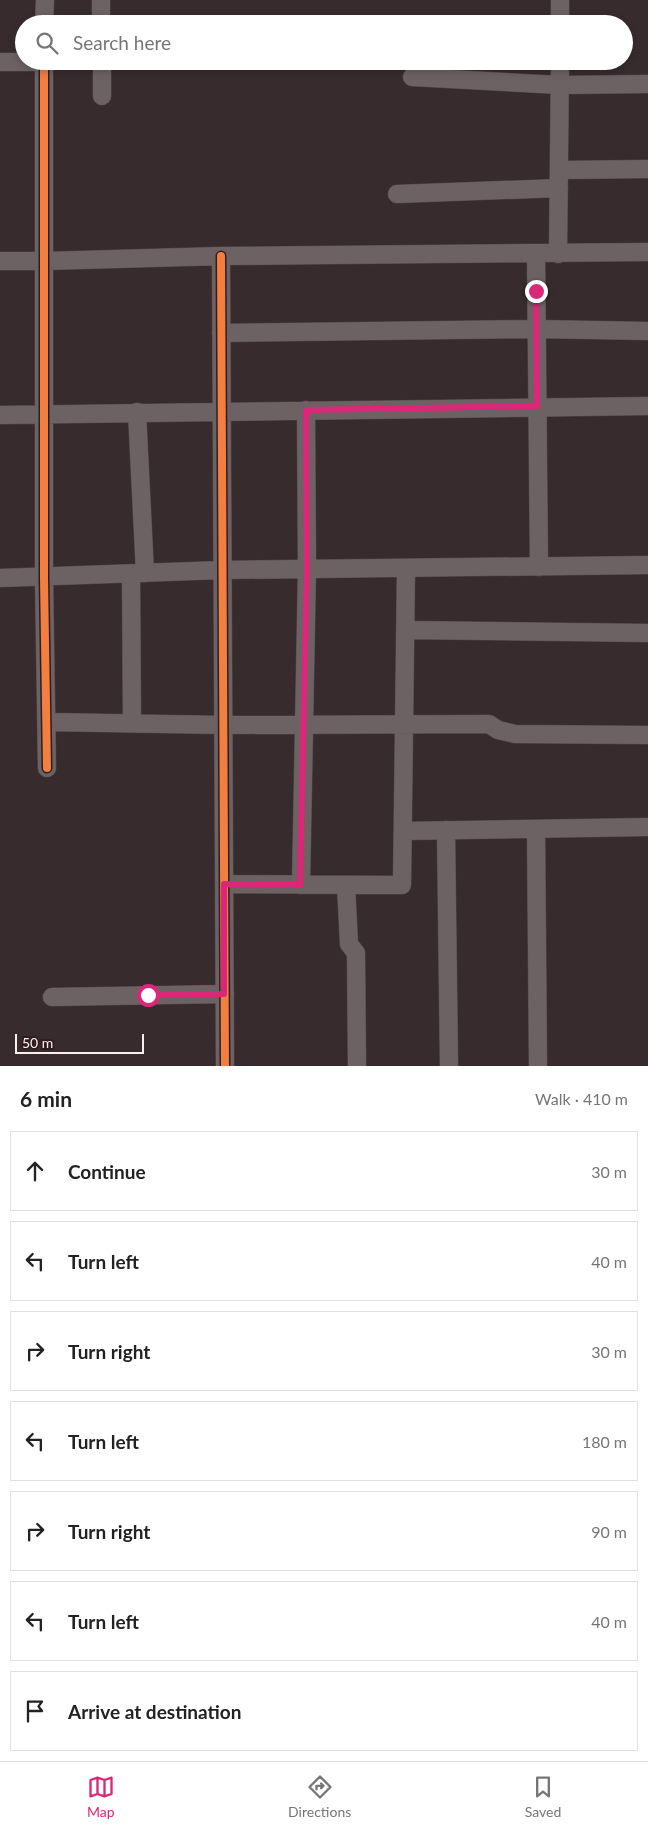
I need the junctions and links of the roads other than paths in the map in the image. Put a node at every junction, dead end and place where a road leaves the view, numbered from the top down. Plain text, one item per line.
1 (45, 0) edge
2 (101, 0) edge
3 (560, 0) edge
4 (44, 15) edge
5 (101, 15) edge
6 (560, 15) edge
7 (0, 62) edge
8 (15, 62) edge
9 (44, 70) edge
10 (102, 70) edge
11 (560, 70) edge
12 (412, 77) dead end
13 (648, 84) edge
14 (560, 85) junction
15 (102, 96) dead end
16 (648, 169) edge
17 (559, 170) junction
18 (559, 188) junction
19 (397, 194) dead end
20 (648, 252) edge
21 (536, 254) junction
22 (558, 254) junction
23 (221, 256) junction
24 (0, 261) edge
25 (45, 261) junction
26 (536, 329) junction
27 (648, 331) edge
28 (221, 333) junction
29 (537, 406) junction
30 (648, 406) edge
31 (306, 410) junction
32 (221, 411) junction
33 (138, 412) junction
34 (44, 414) junction
35 (0, 415) edge
36 (648, 565) edge
37 (539, 567) junction
38 (307, 569) junction
39 (406, 569) junction
40 (222, 570) junction
41 (138, 574) junction
42 (0, 578) edge
43 (44, 578) junction
44 (406, 630) junction
45 (648, 633) edge
46 (47, 722) junction
47 (404, 723) junction
48 (132, 724) junction
49 (304, 724) junction
50 (223, 725) junction
51 (648, 735) edge
52 (47, 768) dead end
53 (648, 827) edge
54 (536, 829) junction
55 (446, 830) junction
56 (403, 831) junction
57 (224, 884) junction
58 (300, 885) junction
59 (346, 885) junction
60 (224, 994) junction
61 (52, 997) dead end
62 (225, 1066) edge
63 (357, 1066) edge
64 (449, 1066) edge
65 (538, 1066) edge

1 - 4 street
2 - 5 street
3 - 6 street
7 - 8 street
9 - 25 street
10 - 15 street
11 - 14 street
12 - 14 street
13 - 14 street
14 - 17 street
16 - 17 street
17 - 18 street
18 - 19 street
18 - 22 street
20 - 22 street
21 - 22 street
21 - 23 street
21 - 26 street
23 - 25 street
23 - 28 street
24 - 25 street
25 - 34 street
26 - 27 street
26 - 28 street
26 - 29 street
28 - 32 street
29 - 30 street
29 - 31 street
29 - 37 street
31 - 32 street
31 - 38 street
32 - 33 street
32 - 40 street
33 - 34 street
33 - 41 street
34 - 35 street
34 - 43 street
36 - 37 street
37 - 39 street
38 - 39 street
38 - 40 street
38 - 49 street
39 - 44 street
40 - 41 street
40 - 50 street
41 - 43 street
41 - 48 street
42 - 43 street
43 - 46 street
44 - 45 street
44 - 47 street
46 - 48 street
46 - 52 street
47 - 49 street
47 - 51 street
47 - 56 street
48 - 50 street
49 - 50 street
49 - 58 street
50 - 57 street
53 - 54 street
54 - 55 street
54 - 65 street
55 - 56 street
55 - 64 street
56 - 59 street
57 - 58 street
57 - 60 street
58 - 59 street
59 - 63 street
60 - 61 street
60 - 62 street

